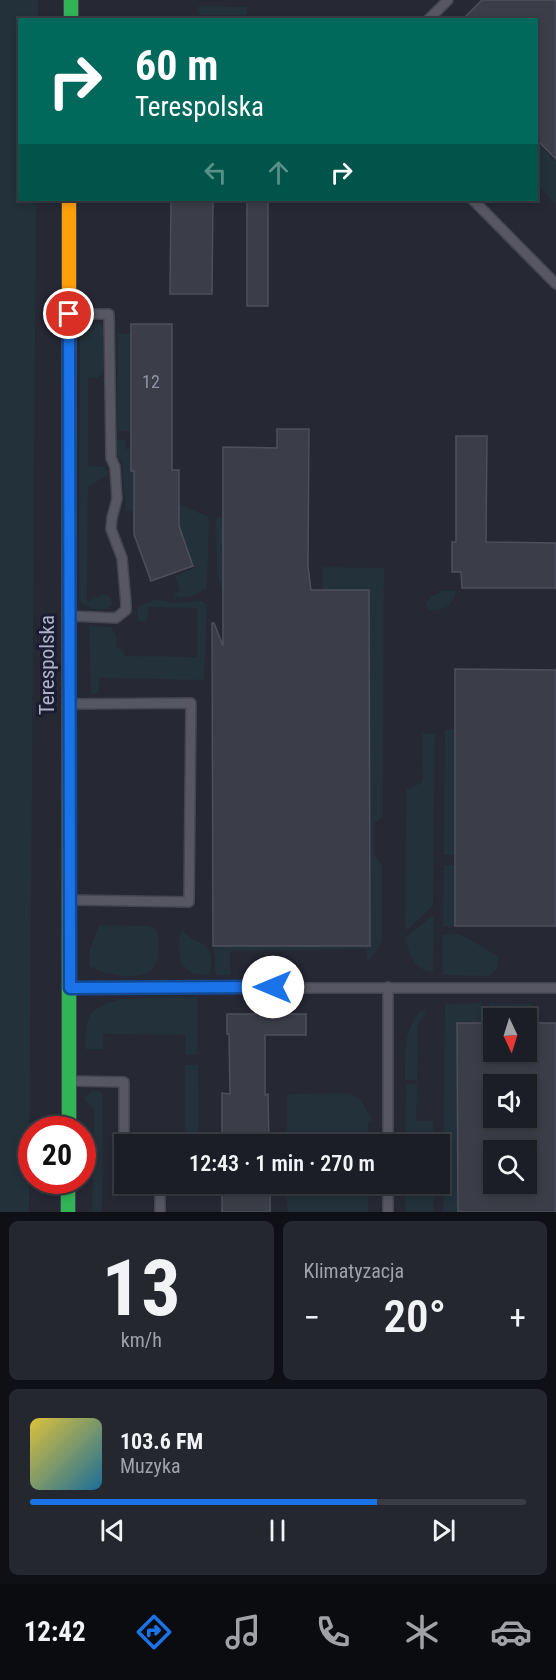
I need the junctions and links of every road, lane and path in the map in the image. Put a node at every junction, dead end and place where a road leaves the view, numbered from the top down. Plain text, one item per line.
1 (71, 0) edge
2 (448, 0) edge
3 (70, 18) edge
4 (430, 18) edge
5 (69, 201) edge
6 (474, 201) edge
7 (556, 284) edge
8 (69, 314) junction
9 (68, 615) junction
10 (69, 704) junction
11 (70, 900) junction
12 (388, 987) junction
13 (70, 988) junction
14 (556, 988) edge
15 (70, 1081) junction
16 (69, 1116) edge
17 (124, 1134) edge
18 (388, 1134) edge
19 (68, 1194) edge
20 (160, 1194) edge
21 (388, 1194) edge
22 (68, 1212) edge
23 (160, 1212) edge
24 (388, 1212) edge

1 - 3 street
2 - 4 lane
5 - 8 street, Terespolska
6 - 7 lane
8 - 9 street, Terespolska
8 - 9 lane
9 - 10 street, Terespolska
10 - 11 street, Terespolska
10 - 11 lane
11 - 13 street, Terespolska
12 - 13 lane
12 - 14 lane
12 - 18 lane
13 - 15 street, Terespolska
15 - 16 street, Terespolska
15 - 17 lane
19 - 22 street
20 - 23 lane
21 - 24 lane

